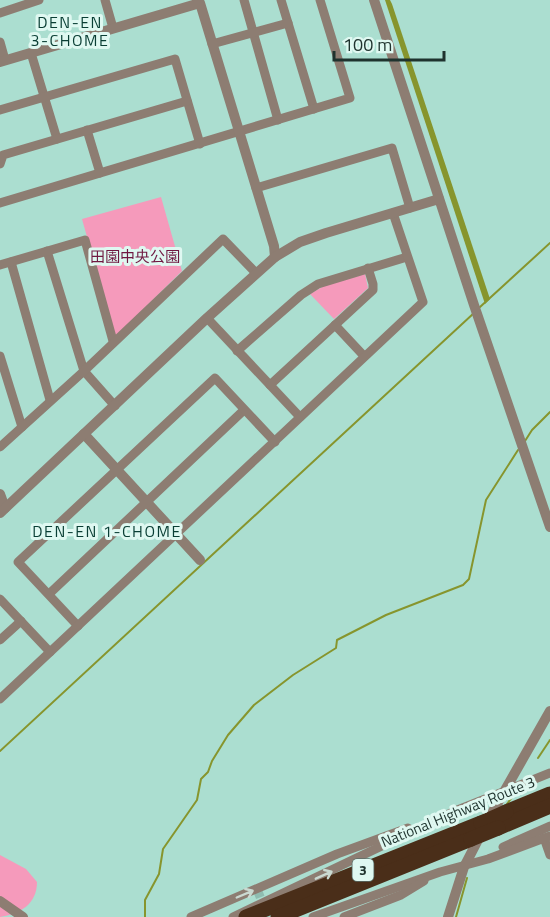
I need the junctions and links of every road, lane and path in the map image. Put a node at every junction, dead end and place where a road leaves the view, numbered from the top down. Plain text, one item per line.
1 (36, 0) edge
2 (105, 0) edge
3 (244, 0) edge
4 (281, 0) edge
5 (320, 0) edge
6 (374, 0) edge
7 (200, 2) edge
8 (0, 13) edge
9 (288, 23) junction
10 (114, 28) junction
11 (254, 33) junction
12 (0, 42) edge
13 (212, 44) junction
14 (31, 53) junction
15 (3, 61) edge
16 (45, 97) junction
17 (187, 100) junction
18 (314, 109) junction
19 (0, 110) edge
20 (278, 120) junction
21 (87, 130) junction
22 (238, 132) junction
23 (57, 139) junction
24 (200, 144) junction
25 (0, 164) edge
26 (100, 173) junction
27 (256, 188) junction
28 (439, 199) junction
29 (0, 203) edge
30 (410, 208) junction
31 (393, 213) junction
32 (47, 251) junction
33 (407, 256) junction
34 (275, 257) junction
35 (11, 262) junction
36 (0, 265) edge
37 (368, 268) junction
38 (256, 273) junction
39 (207, 318) junction
40 (335, 325) junction
41 (113, 341) junction
42 (237, 351) junction
43 (0, 356) edge
44 (364, 356) junction
45 (84, 371) junction
46 (270, 386) junction
47 (51, 400) junction
48 (115, 406) junction
49 (244, 410) junction
50 (300, 417) junction
51 (22, 427) junction
52 (84, 434) junction
53 (274, 442) junction
54 (0, 447) edge
55 (116, 470) junction
56 (0, 494) edge
57 (145, 502) junction
58 (3, 510) edge
59 (550, 527) edge
60 (176, 534) junction
61 (200, 560) dead end
62 (48, 594) junction
63 (0, 598) edge
64 (21, 621) junction
65 (78, 626) junction
66 (0, 640) edge
67 (50, 652) junction
68 (0, 699) edge
69 (550, 711) edge
70 (550, 772) edge
71 (550, 778) edge
72 (531, 781) junction
73 (507, 788) junction
74 (550, 794) edge
75 (550, 807) edge
76 (455, 811) junction
77 (550, 826) edge
78 (547, 837) edge
79 (550, 855) edge
80 (466, 862) junction
81 (440, 872) junction
82 (0, 901) edge
83 (23, 917) edge
84 (191, 917) edge
85 (233, 917) edge
86 (246, 917) edge
87 (278, 917) edge
88 (313, 917) edge
89 (344, 917) edge
90 (448, 917) edge

1 - 8 street
2 - 10 street
3 - 11 street
4 - 9 street
5 - 18 street
6 - 28 street
7 - 10 street
7 - 13 street
9 - 11 street
9 - 18 street
10 - 14 street
11 - 13 street
11 - 20 street
12 - 15 street
13 - 22 street
14 - 15 street
14 - 16 street
16 - 17 street
16 - 19 street
16 - 23 street
17 - 21 street
17 - 24 street
18 - 20 street
20 - 22 street
21 - 23 street
21 - 26 street
22 - 24 street
22 - 27 street
23 - 25 street
24 - 26 street
26 - 29 street
27 - 30 street
27 - 34 street
28 - 30 street
28 - 59 street
30 - 31 street
31 - 33 street
31 - 34 street
32 - 35 street
32 - 41 street
32 - 45 street
33 - 37 street
33 - 44 street
34 - 38 street
35 - 36 street
35 - 47 street
37 - 40 street
37 - 42 street
38 - 39 street
38 - 41 street
39 - 42 street
39 - 48 street
40 - 44 street
40 - 46 street
41 - 45 street
42 - 46 street
43 - 51 street
44 - 50 street
45 - 47 street
45 - 48 street
46 - 50 street
47 - 51 street
48 - 52 street
49 - 53 street
49 - 55 street
49 - 57 street
50 - 53 street
51 - 54 street
52 - 55 street
52 - 58 street
53 - 60 street
55 - 57 street
55 - 62 street
56 - 58 street
57 - 60 street
57 - 62 street
60 - 61 street
60 - 65 street
62 - 65 street
63 - 64 street
64 - 66 street
64 - 67 street
65 - 67 street
67 - 68 street
69 - 73 street
70 - 72 street
71 - 72 street
72 - 73 street
73 - 76 street
73 - 80 street
74 - 86 highway, National Highway Route 3 / 3, bridge
75 - 87 highway, National Highway Route 3 / 3, bridge
84 -> 76 street
85 -> 76 street
77 - 80 street
78 - 79 street
78 - 80 street
80 - 81 street
80 - 90 street
81 - 88 street
81 - 89 street
82 - 83 street

